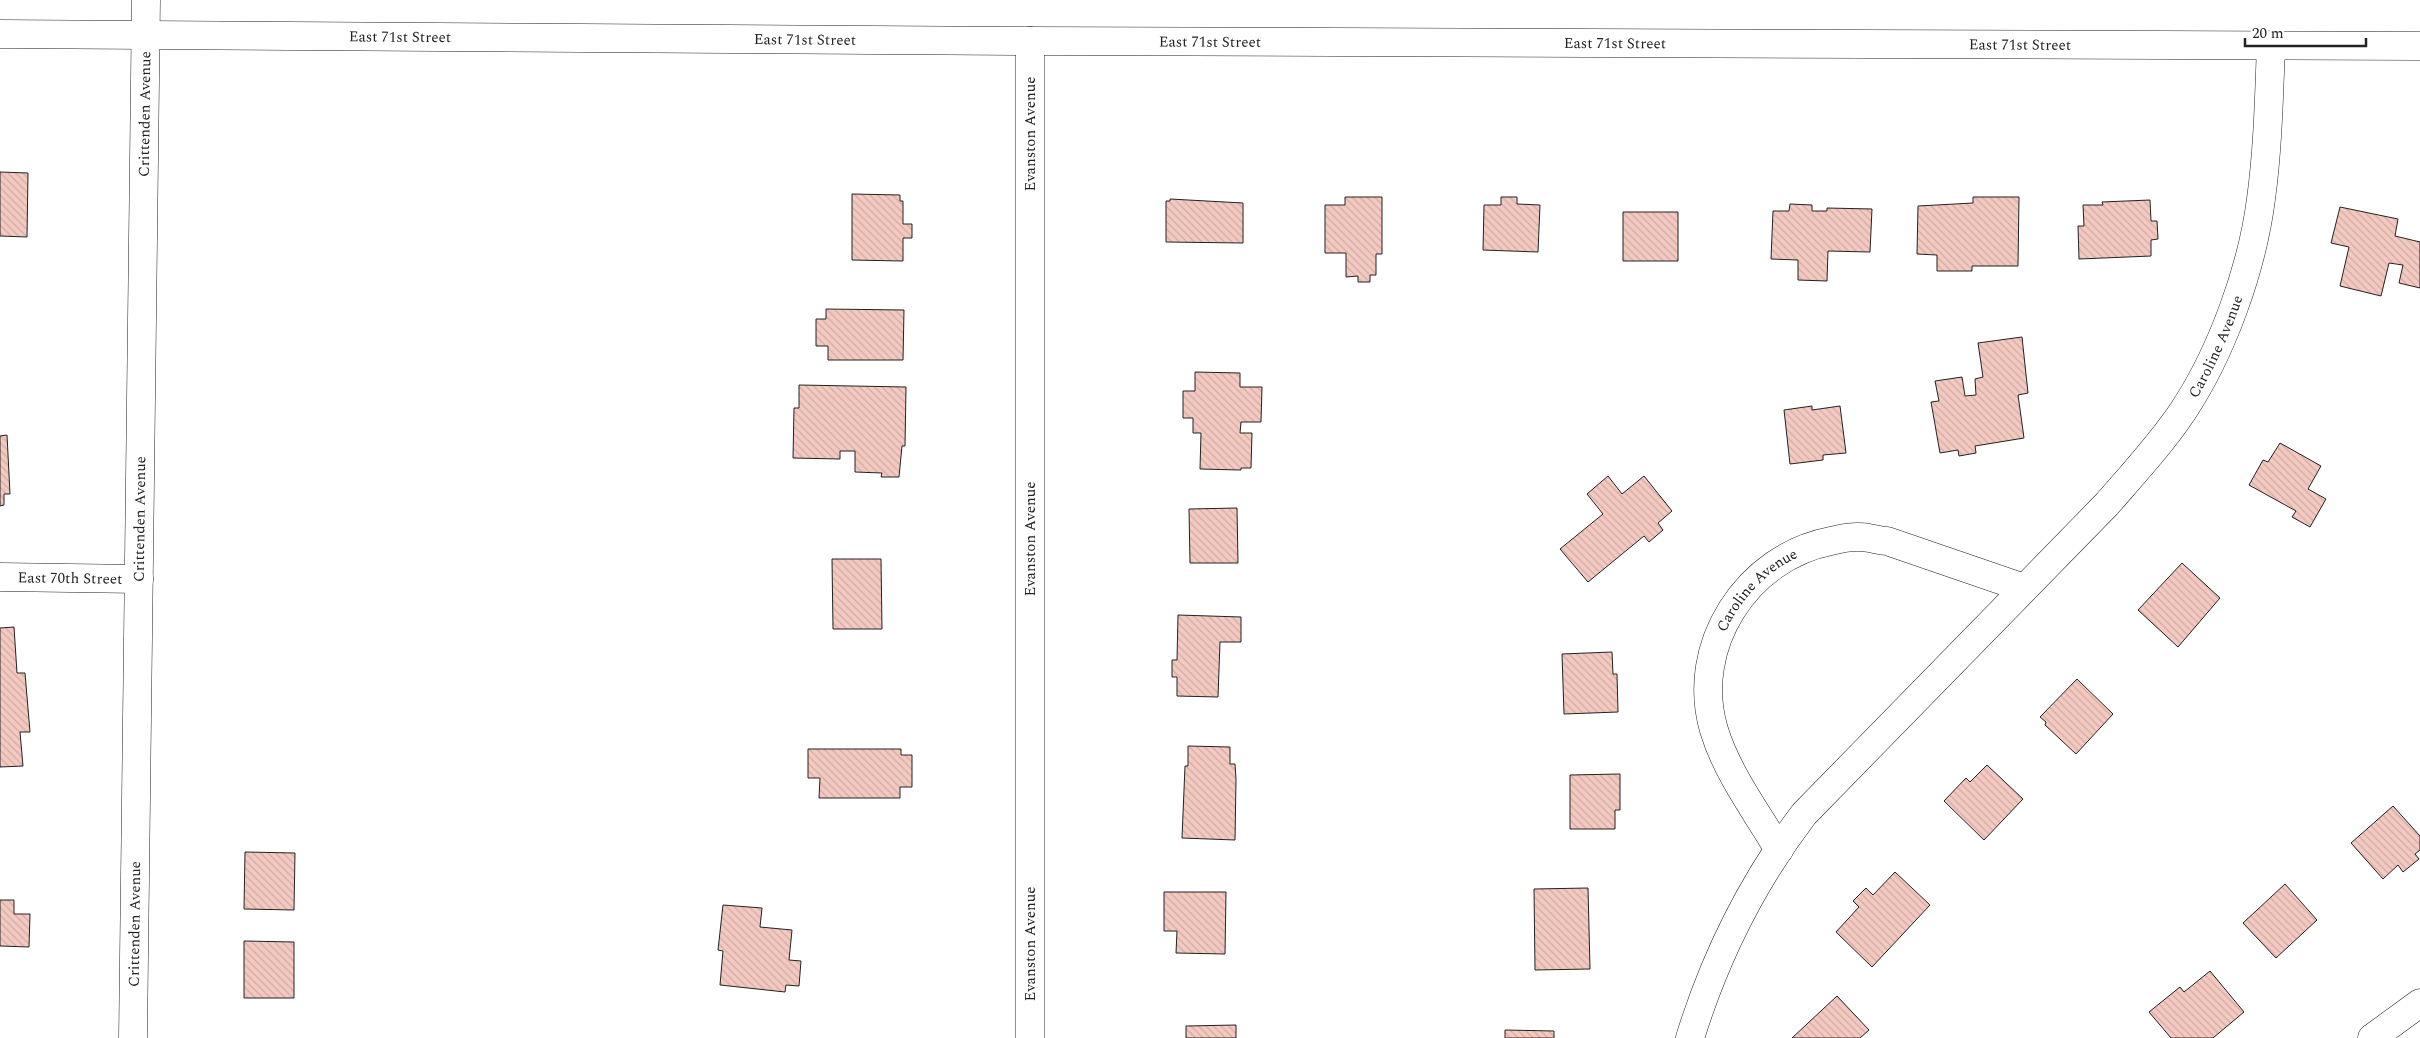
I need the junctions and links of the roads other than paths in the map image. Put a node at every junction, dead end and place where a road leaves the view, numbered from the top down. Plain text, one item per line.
1 (146, 0) edge
2 (0, 34) edge
3 (146, 35) junction
4 (1030, 41) junction
5 (2271, 45) junction
6 (2420, 46) edge
7 (0, 577) edge
8 (139, 579) junction
9 (2024, 588) junction
10 (1779, 850) junction
11 (2420, 1003) edge
12 (133, 1038) edge
13 (1030, 1038) edge
14 (1690, 1038) edge
15 (2372, 1038) edge

1 - 3 street, Crittenden Avenue
2 - 3 street, East 71st Street
3 - 4 street, East 71st Street
3 - 8 street, Crittenden Avenue
4 - 5 street, East 71st Street
4 - 13 street, Evanston Avenue
5 - 6 street, East 71st Street
5 - 9 street, Caroline Avenue
7 - 8 street, East 70th Street
8 - 12 street, Crittenden Avenue
9 - 10 street, Caroline Avenue
9 - 10 street, Caroline Avenue
10 - 14 street, Caroline Avenue
11 - 15 street

